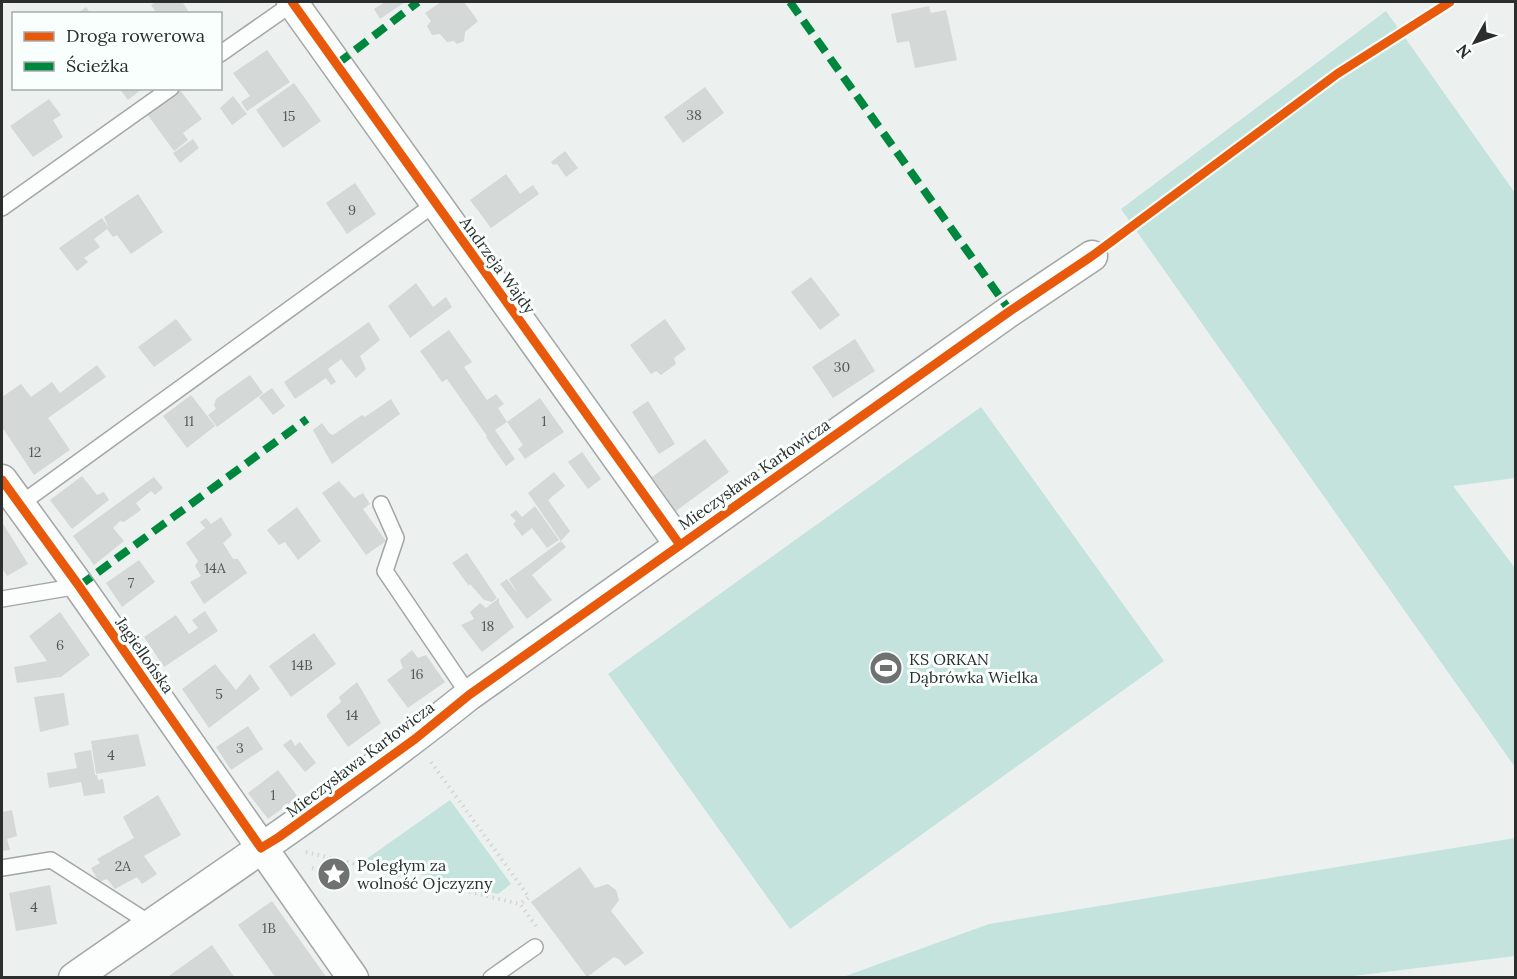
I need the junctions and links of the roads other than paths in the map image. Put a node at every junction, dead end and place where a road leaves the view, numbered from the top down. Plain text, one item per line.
1 (292, 2) edge
2 (222, 53) edge
3 (168, 90) edge
4 (435, 203) junction
5 (2, 208) edge
6 (1092, 256) dead end
7 (2, 480) edge
8 (381, 504) dead end
9 (19, 505) junction
10 (680, 545) junction
11 (79, 586) junction
12 (2, 600) edge
13 (470, 695) junction
14 (270, 843) junction
15 (2, 868) edge
16 (151, 924) junction
17 (535, 947) road end
18 (74, 978) edge
19 (353, 978) edge
20 (491, 978) edge

1 - 2 lane
1 - 4 street, Andrzeja Wajdy
3 - 5 lane
4 - 9 lane
4 - 10 street, Andrzeja Wajdy
6 - 10 street, Mieczysława Karłowicza
7 - 9 street, Jagiellońska
8 - 13 lane
9 - 11 street, Jagiellońska
10 - 13 street, Mieczysława Karłowicza
11 - 12 lane
11 - 14 street, Jagiellońska
13 - 14 street, Mieczysława Karłowicza
14 - 16 street, Mieczysława Karłowicza
14 - 19 street, Jagiellońska
15 - 16 lane
16 - 18 street, Mieczysława Karłowicza
17 - 20 lane

